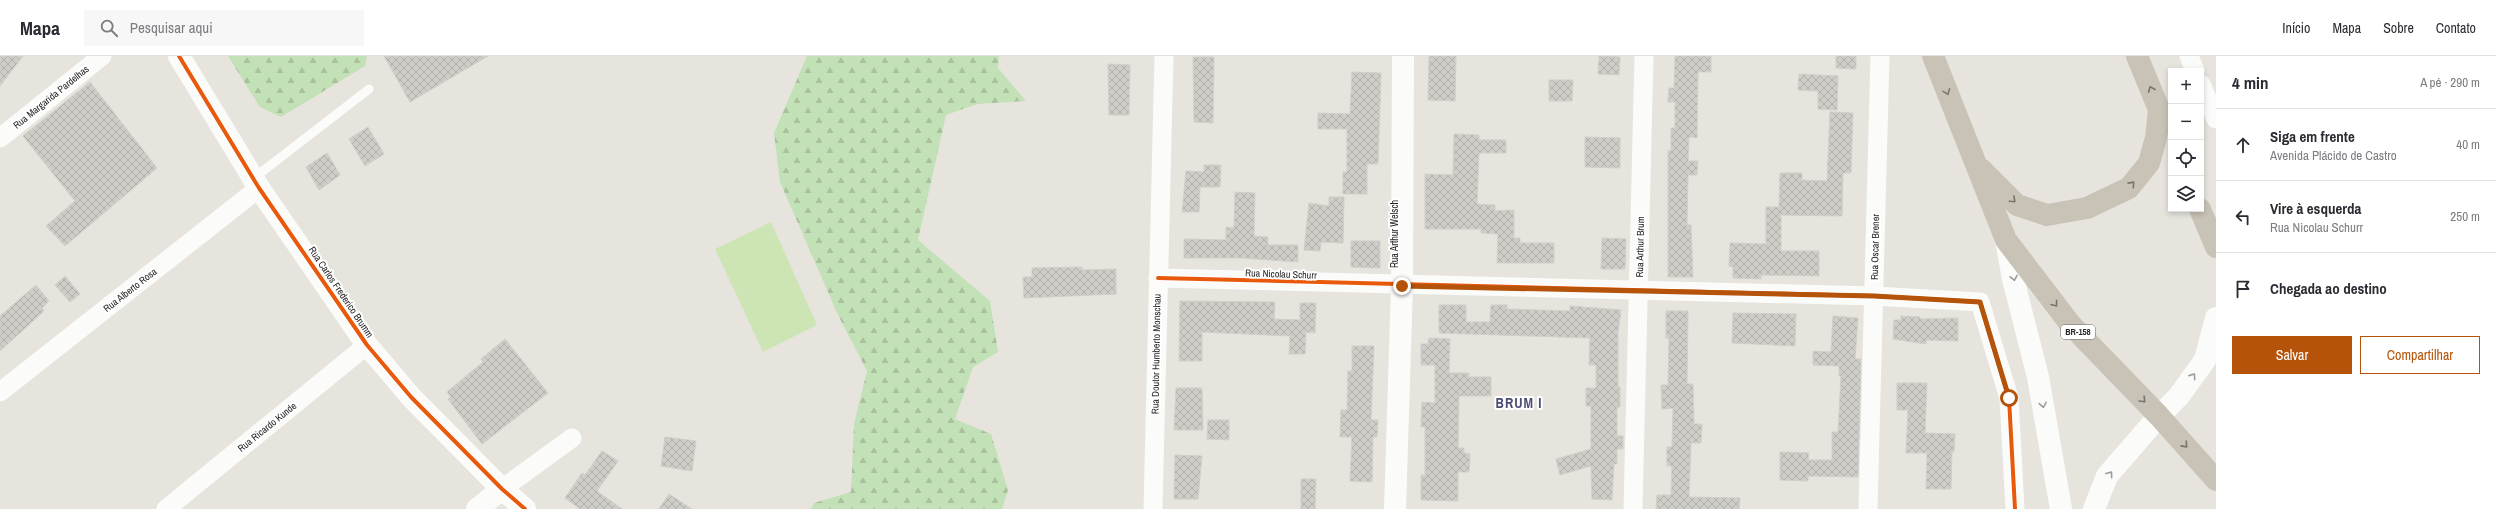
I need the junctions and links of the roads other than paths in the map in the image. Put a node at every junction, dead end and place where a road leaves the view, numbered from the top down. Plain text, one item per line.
1 (102, 56) edge
2 (179, 56) edge
3 (1164, 56) edge
4 (1403, 56) edge
5 (1644, 56) edge
6 (1880, 56) edge
7 (1933, 56) edge
8 (2137, 56) edge
9 (2189, 56) edge
10 (2194, 68) edge
11 (369, 89) dead end
12 (2204, 91) edge
13 (2159, 110) junction
14 (2216, 119) edge
15 (2168, 131) edge
16 (0, 138) edge
17 (1975, 163) junction
18 (257, 183) junction
19 (2201, 212) edge
20 (2006, 240) junction
21 (2216, 246) edge
22 (1158, 278) junction
23 (1402, 286) junction
24 (1639, 291) junction
25 (1874, 296) junction
26 (2216, 318) edge
27 (367, 345) junction
28 (0, 392) edge
29 (2159, 416) junction
30 (572, 438) dead end
31 (2216, 480) edge
32 (502, 489) junction
33 (166, 509) edge
34 (477, 509) edge
35 (525, 509) edge
36 (1153, 509) edge
37 (1395, 509) edge
38 (1634, 509) edge
39 (1868, 509) edge
40 (2015, 509) edge
41 (2061, 509) edge
42 (2094, 509) edge

1 - 16 street, Rua Margarida Pardelhas
2 - 18 street, Rua Carlos Frederico Brumm
3 - 22 street, Rua Doutor Humberto Monschau
4 - 23 street, Rua Arthur Welsch
5 - 24 street, Rua Arthur Brum
6 - 25 street, Rua Oscar Brener
7 -> 17 highway, BR-158
13 -> 8 highway
9 - 10 street
11 - 18 lane
12 - 14 street
13 - 15 highway
17 -> 13 highway
17 - 20 highway, BR-158
18 - 27 street, Rua Carlos Frederico Brumm
18 - 28 street, Rua Alberto Rosa
19 - 21 highway
20 -> 29 highway, BR-158
20 -> 41 street
22 - 23 street, Rua Nicolau Schurr
22 - 36 street, Rua Doutor Humberto Monschau
23 - 24 street, Rua Nicolau Schurr
23 - 37 street, Rua Arthur Welsch
24 - 25 street, Rua Nicolau Schurr
24 - 38 street, Rua Arthur Brum
25 - 39 street, Rua Oscar Brener
25 - 40 street, Rua Nicolau Schurr
29 -> 26 street
27 - 32 street, Rua Carlos Frederico Brumm
27 - 33 street, Rua Ricardo Kunde
29 -> 31 highway, BR-158
42 -> 29 street
30 - 32 street
32 - 34 street
32 - 35 street, Rua Carlos Frederico Brumm

